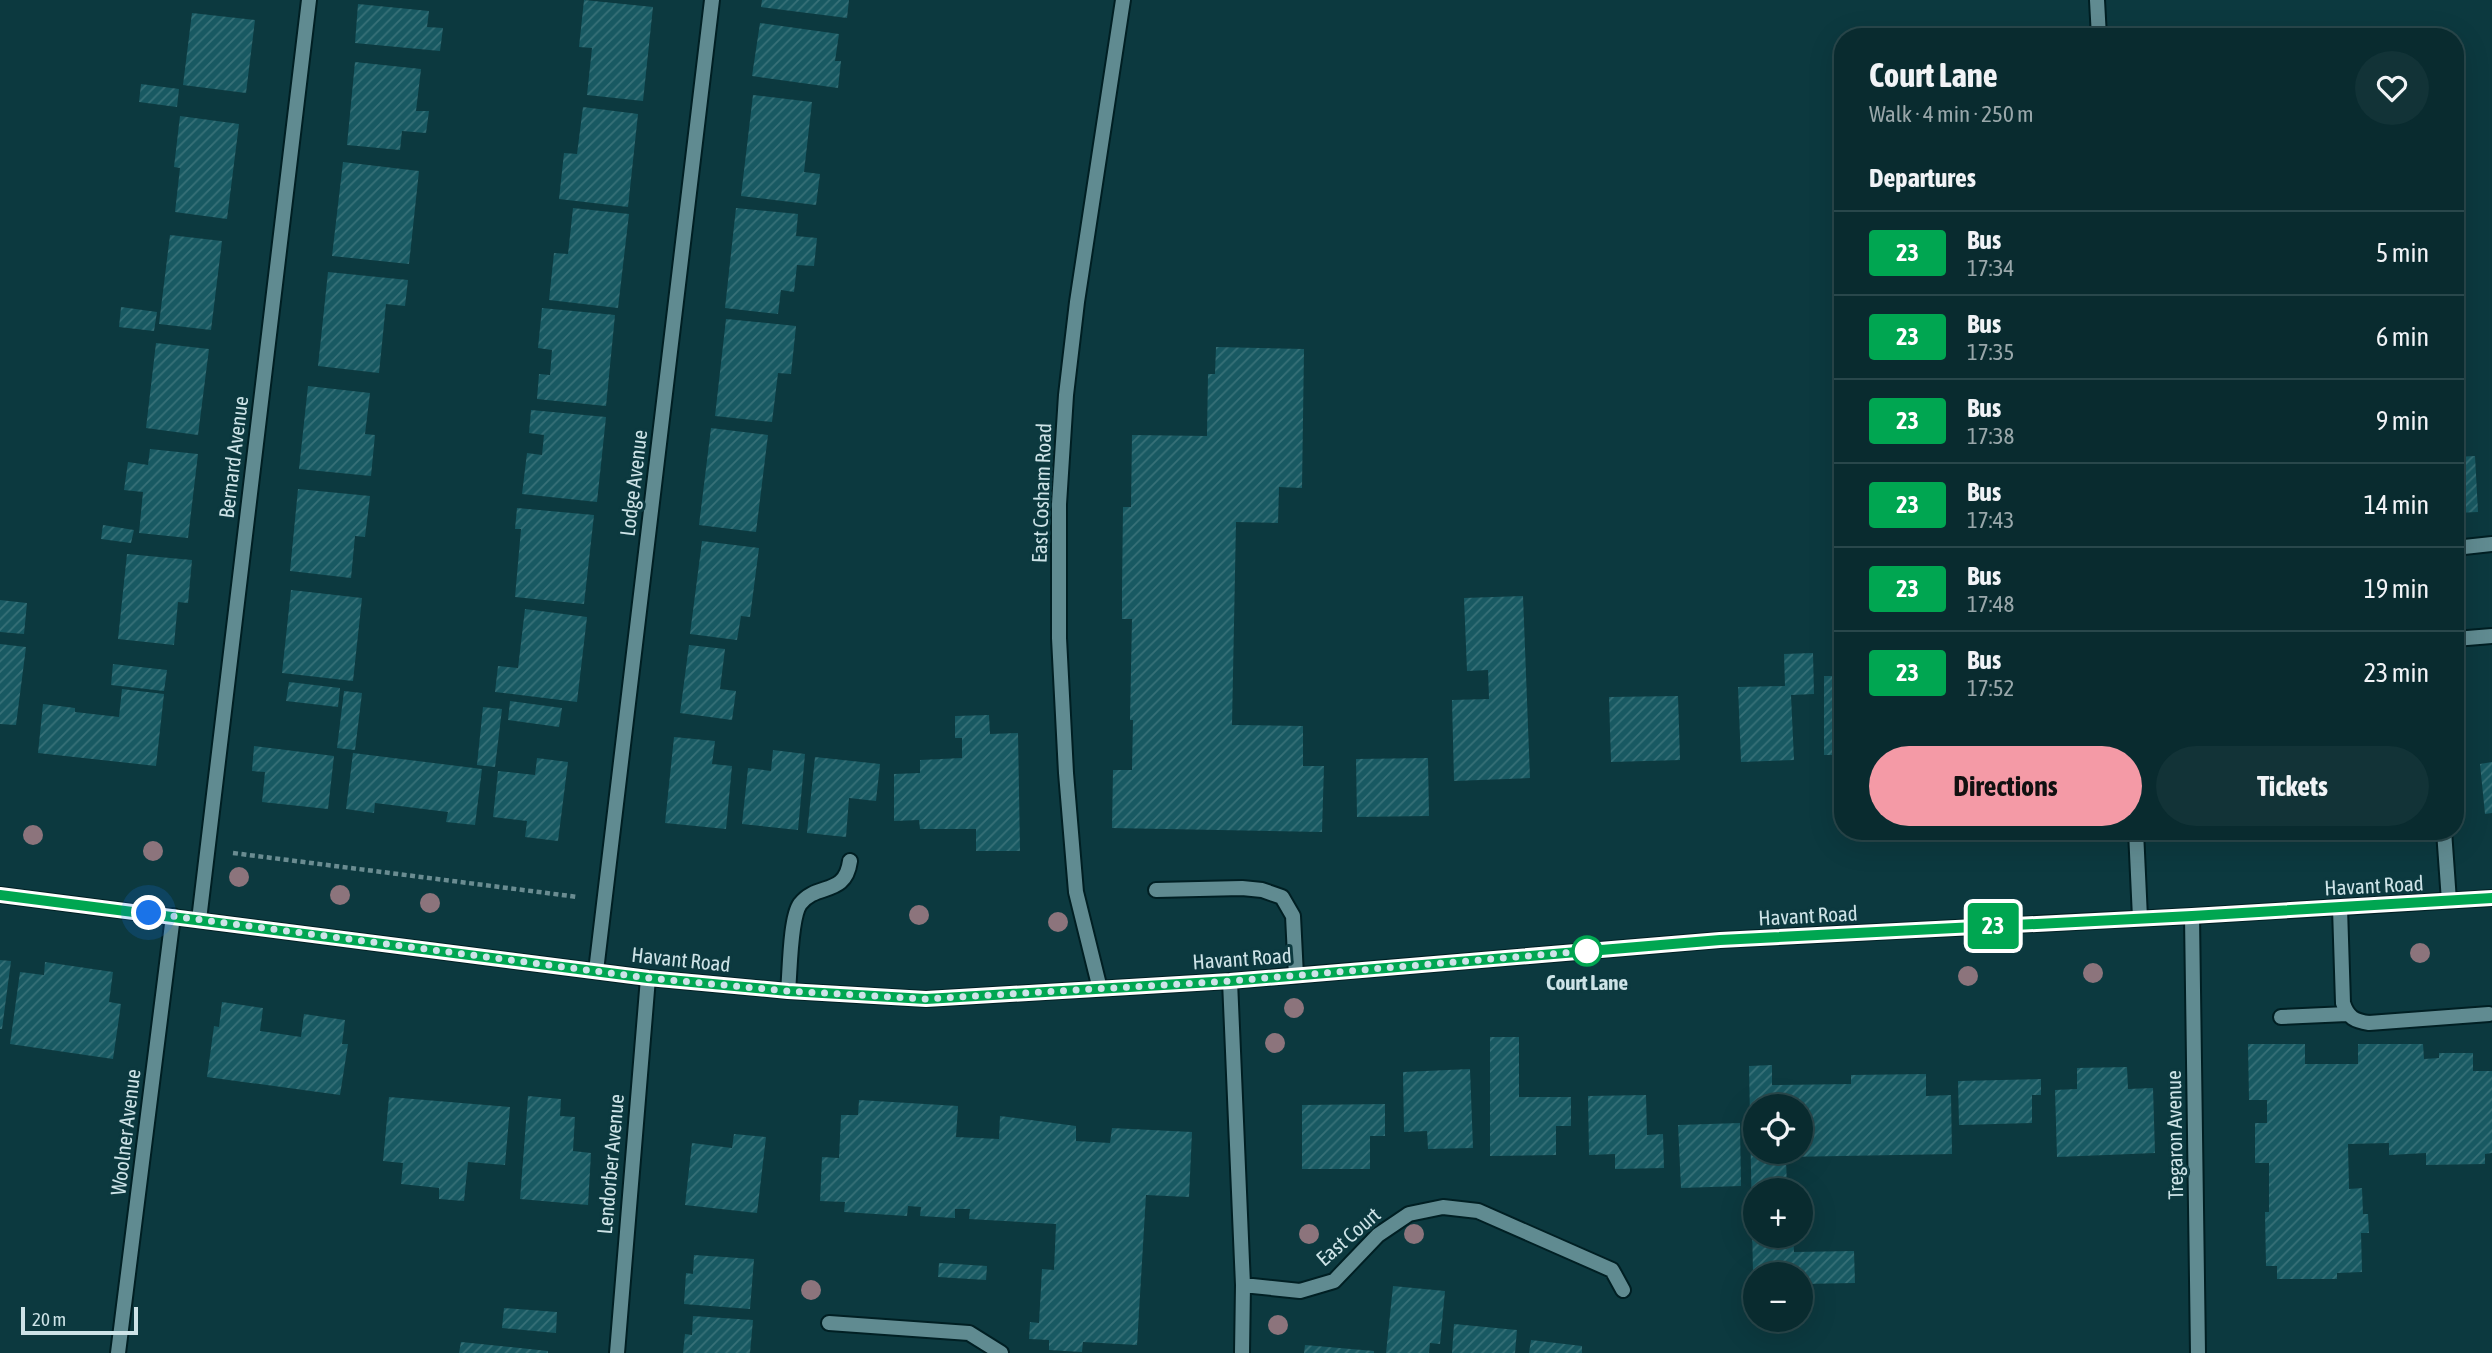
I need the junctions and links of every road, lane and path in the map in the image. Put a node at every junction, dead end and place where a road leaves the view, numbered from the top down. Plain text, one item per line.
1 (309, 0) edge
2 (712, 0) edge
3 (1123, 0) edge
4 (2097, 0) edge
5 (2099, 28) edge
6 (2492, 544) edge
7 (2464, 547) edge
8 (2492, 636) edge
9 (2464, 638) edge
10 (2136, 840) edge
11 (2445, 840) edge
12 (208, 850) junction
13 (850, 861) dead end
14 (1156, 890) dead end
15 (0, 895) edge
16 (2492, 898) edge
17 (604, 901) junction
18 (2449, 901) junction
19 (2340, 908) junction
20 (173, 916) junction
21 (2192, 916) junction
22 (2140, 918) junction
23 (199, 920) junction
24 (596, 971) junction
25 (1296, 976) junction
26 (648, 978) junction
27 (1230, 981) junction
28 (1100, 989) junction
29 (788, 991) junction
30 (2347, 1014) junction
31 (2489, 1014) dead end
32 (2281, 1017) dead end
33 (1243, 1285) junction
34 (1623, 1290) dead end
35 (829, 1323) dead end
36 (118, 1353) edge
37 (617, 1353) edge
38 (1002, 1353) edge
39 (1242, 1353) edge
40 (2198, 1353) edge

1 - 12 street, Bernard Avenue
2 - 17 street, Lodge Avenue
3 - 28 street, East Cosham Road
4 - 5 street
6 - 7 street
8 - 9 street
10 - 22 street
11 - 18 street
12 - 17 path
12 - 23 street, Bernard Avenue
13 - 29 street
14 - 25 street
15 - 20 street, Havant Road
16 - 18 street, Havant Road
17 - 24 street, Lodge Avenue
18 - 19 street, Havant Road
19 - 21 street, Havant Road
19 - 30 street
20 - 23 street, Havant Road
20 - 36 street, Woolner Avenue
21 - 22 street, Havant Road
21 - 40 street, Tregaron Avenue
22 - 25 street, Havant Road
23 - 24 street, Havant Road
24 - 26 street, Havant Road
25 - 27 street, Havant Road
26 - 29 street, Havant Road
26 - 37 street, Lendorber Avenue
27 - 28 street, Havant Road
27 - 33 street
28 - 29 street, Havant Road
30 - 31 street
30 - 32 street
33 - 34 street, East Court
33 - 39 street
35 - 38 street

